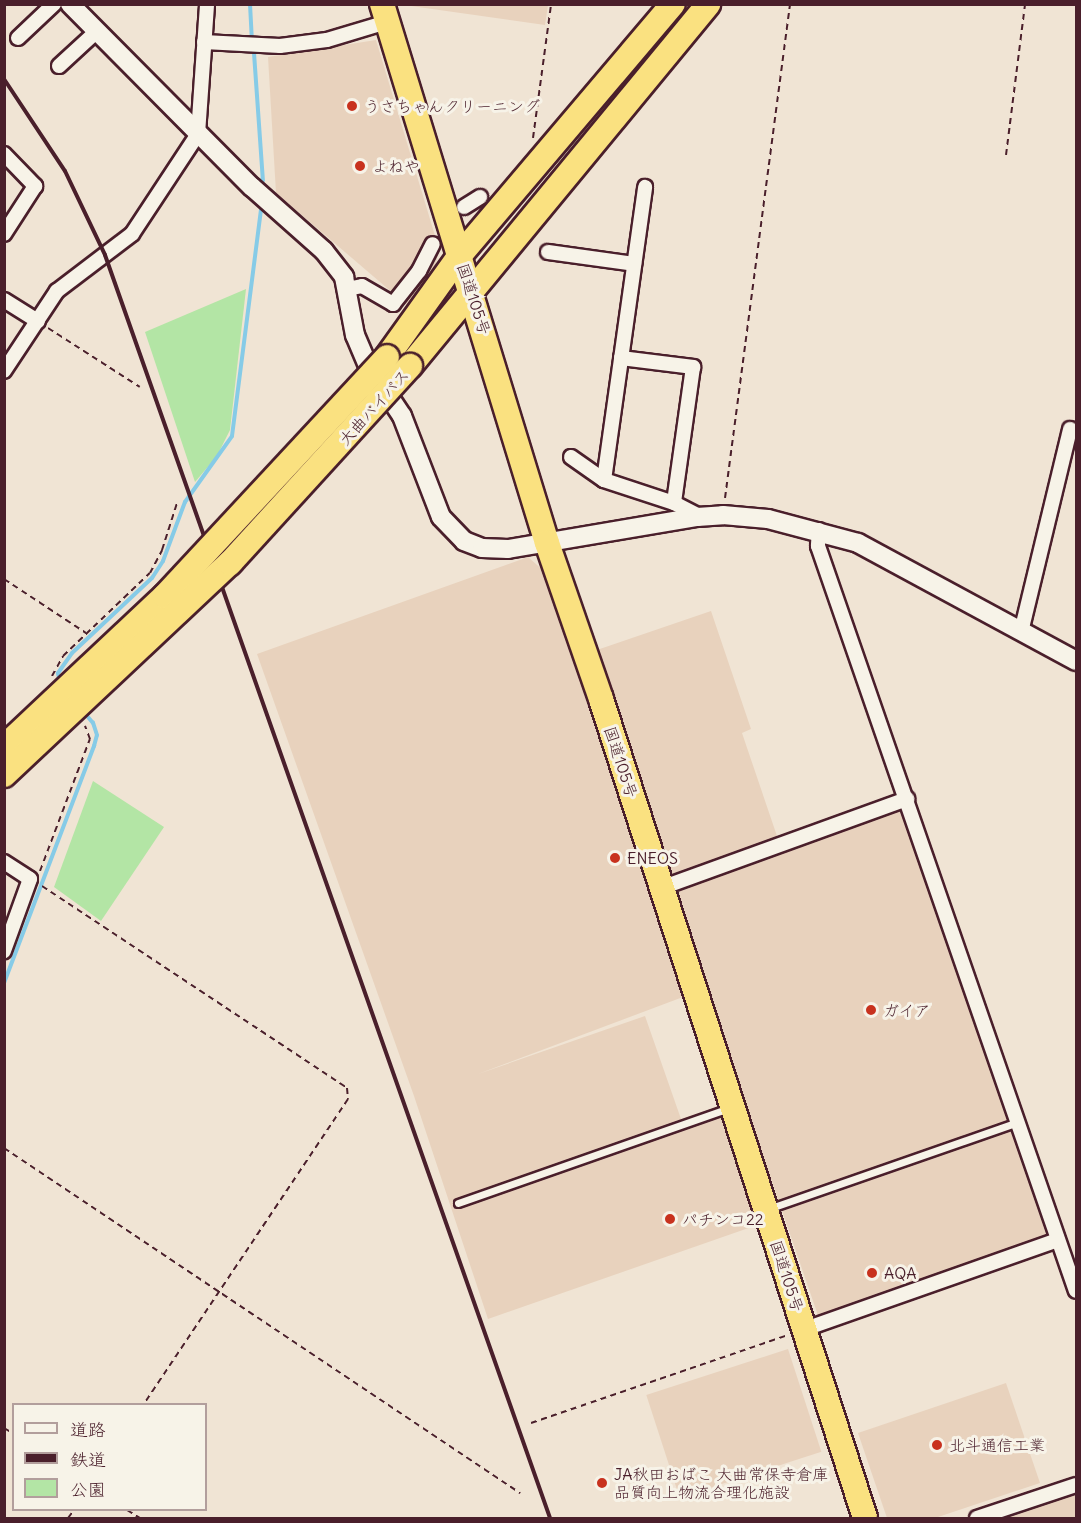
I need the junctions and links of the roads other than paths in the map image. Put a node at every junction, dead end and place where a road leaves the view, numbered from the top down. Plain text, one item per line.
1 (54, 4) edge
2 (70, 4) edge
3 (207, 4) edge
4 (673, 4) edge
5 (708, 4) edge
6 (384, 13) edge
7 (96, 32) junction
8 (18, 38) dead end
9 (204, 42) junction
10 (58, 66) dead end
11 (198, 134) junction
12 (4, 154) edge
13 (645, 187) dead end
14 (480, 197) dead end
15 (464, 207) dead end
16 (10, 215) edge
17 (4, 234) edge
18 (433, 244) dead end
19 (548, 252) dead end
20 (460, 255) junction
21 (634, 264) junction
22 (347, 289) junction
23 (471, 289) junction
24 (4, 300) edge
25 (38, 321) junction
26 (621, 358) junction
27 (4, 371) edge
28 (1070, 429) dead end
29 (571, 457) dead end
30 (604, 480) junction
31 (674, 503) junction
32 (701, 517) junction
33 (819, 530) junction
34 (547, 543) junction
35 (1022, 632) junction
36 (1077, 661) edge
37 (4, 747) edge
38 (4, 775) edge
39 (907, 799) junction
40 (4, 862) edge
41 (661, 888) junction
42 (4, 951) edge
43 (732, 1107) junction
44 (1018, 1122) junction
45 (458, 1203) dead end
46 (766, 1210) junction
47 (1058, 1240) junction
48 (1077, 1291) edge
49 (805, 1329) junction
50 (1077, 1485) edge
51 (865, 1518) edge
52 (977, 1518) edge

1 - 8 street
2 - 7 street
3 - 9 street
4 - 20 highway, 大曲バイパス
5 - 23 highway, 大曲バイパス
6 - 9 street
6 - 20 highway, 国道105号
7 - 10 street
7 - 11 street
9 - 11 street
11 - 22 street
11 - 25 street
12 - 16 street
13 - 21 street
14 - 15 street
16 - 17 street
18 - 22 street
19 - 21 street
20 - 23 highway, 国道105号
20 - 37 highway, 大曲バイパス, bridge
21 - 26 street
22 - 34 street
23 - 34 highway, 国道105号
23 - 38 highway, 大曲バイパス, bridge
24 - 25 street
25 - 27 street
26 - 30 street
26 - 31 street
28 - 35 street
29 - 30 street
30 - 31 street
31 - 32 street
32 - 33 street
32 - 34 street
33 - 35 street
33 - 39 street
34 - 41 highway, 国道105号
35 - 36 street
39 - 41 street
39 - 44 street
40 - 42 street
41 - 43 highway, 国道105号
43 - 45 lane
43 - 46 highway, 国道105号
44 - 46 lane
44 - 47 street
46 - 49 highway, 国道105号
47 - 48 street
47 - 49 street
49 - 51 highway, 国道105号
50 - 52 street

